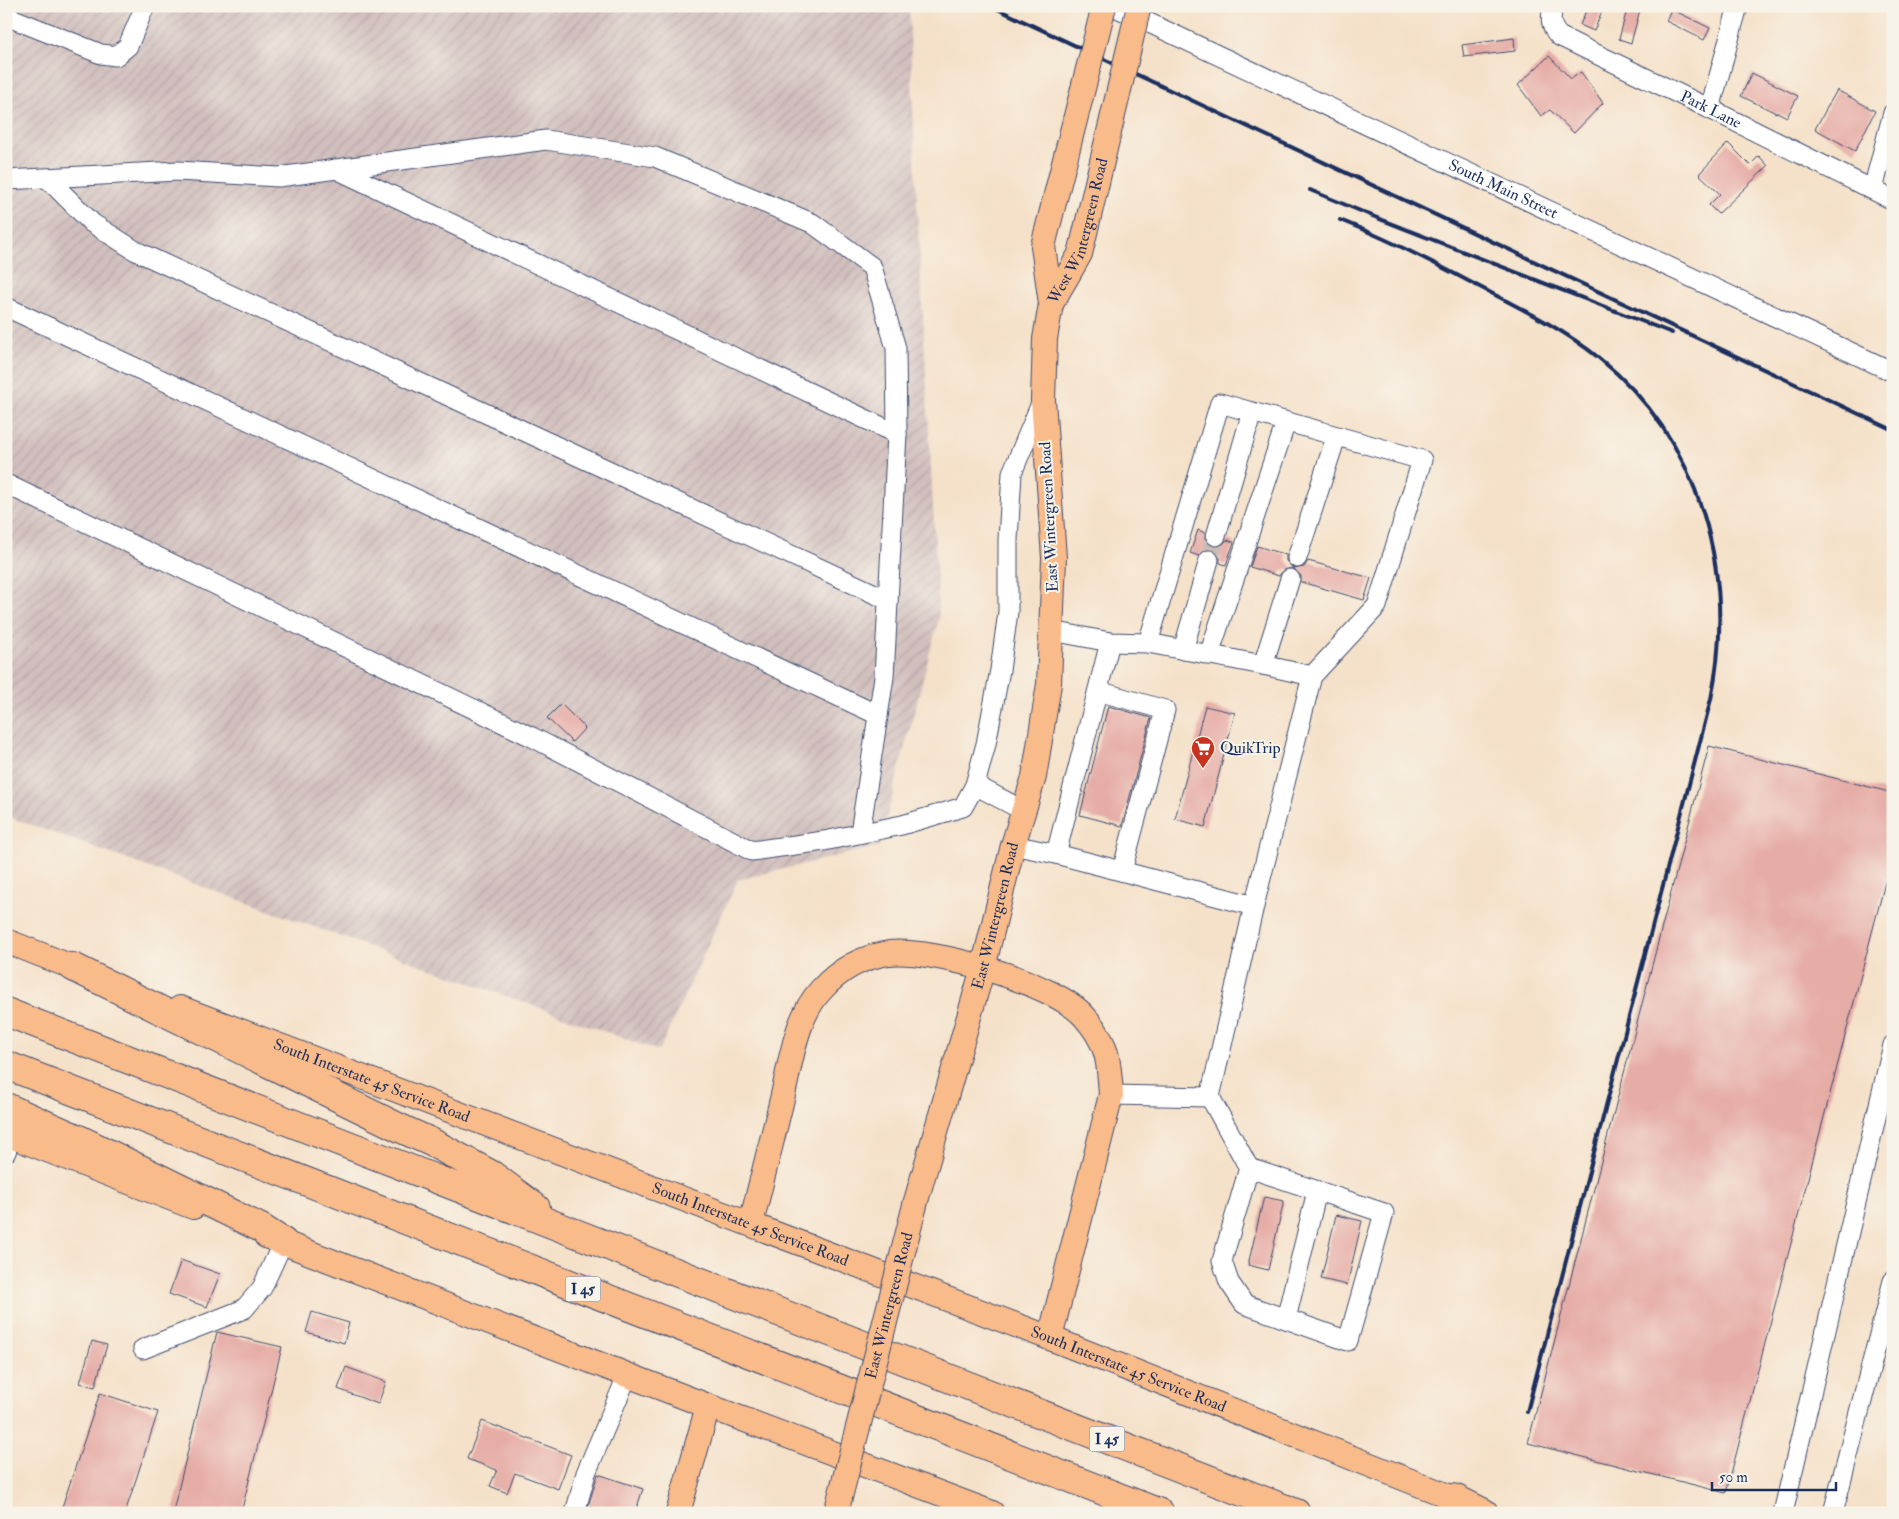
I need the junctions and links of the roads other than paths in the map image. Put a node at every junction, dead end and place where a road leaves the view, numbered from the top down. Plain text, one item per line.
1 (145, 6) edge
2 (1104, 6) edge
3 (1113, 6) edge
4 (1139, 6) edge
5 (1553, 6) edge
6 (1738, 6) edge
7 (6, 16) edge
8 (1710, 109) junction
9 (1893, 113) edge
10 (336, 169) junction
11 (48, 179) junction
12 (6, 180) edge
13 (1873, 190) junction
14 (1893, 200) edge
15 (1051, 304) junction
16 (6, 307) edge
17 (1893, 372) edge
18 (1043, 400) junction
19 (1252, 412) junction
20 (1286, 422) junction
21 (897, 434) junction
22 (1336, 437) junction
23 (6, 484) edge
24 (1216, 536) tunnel mouth
25 (1297, 558) dead end
26 (1209, 560) tunnel mouth
27 (1290, 579) dead end
28 (888, 600) junction
29 (1052, 631) junction
30 (1110, 642) junction
31 (1148, 643) junction
32 (1183, 650) junction
33 (1209, 654) junction
34 (1263, 664) junction
35 (1312, 676) junction
36 (1098, 690) junction
37 (878, 716) junction
38 (974, 784) junction
39 (1024, 811) junction
40 (860, 834) junction
41 (1013, 845) junction
42 (1056, 854) junction
43 (1122, 871) junction
44 (1254, 906) junction
45 (6, 942) edge
46 (73, 967) junction
47 (983, 968) junction
48 (6, 1012) edge
49 (1893, 1044) edge
50 (6, 1065) edge
51 (1111, 1095) junction
52 (1210, 1097) junction
53 (6, 1106) edge
54 (8, 1140) edge
55 (1250, 1168) junction
56 (1317, 1191) junction
57 (751, 1224) junction
58 (562, 1228) junction
59 (283, 1242) junction
60 (1893, 1281) edge
61 (1286, 1319) junction
62 (1050, 1338) junction
63 (143, 1348) dead end
64 (628, 1374) junction
65 (708, 1406) junction
66 (1454, 1498) junction
67 (575, 1513) edge
68 (678, 1513) edge
69 (836, 1513) edge
70 (992, 1513) edge
71 (1160, 1513) edge
72 (1296, 1513) edge
73 (1484, 1513) edge
74 (1491, 1513) edge
75 (1783, 1513) edge
76 (1833, 1513) edge

1 - 7 street
2 - 15 main road, West Wintergreen Road, bridge
3 - 17 street, South Main Street
4 - 15 main road, West Wintergreen Road, bridge
5 - 8 street, Park Lane
6 - 8 street
8 - 13 street, Park Lane
9 - 13 street
10 - 11 street
10 - 21 street
10 - 21 street
11 - 12 street
11 - 28 street
13 - 14 street, Park Lane
15 - 18 main road, East Wintergreen Road
16 - 37 street
18 - 29 main road, East Wintergreen Road
18 - 38 street
19 - 20 street
19 - 24 street
19 - 31 street
20 - 22 street
20 - 33 street
21 - 28 street
22 - 25 street
22 - 35 street
23 - 40 street
26 - 32 street
27 - 34 street
28 - 37 street
29 - 30 street
29 - 39 main road, East Wintergreen Road
30 - 31 street
30 - 36 street
31 - 32 street
32 - 33 street
33 - 34 street
34 - 35 street
35 - 44 street
36 - 42 street
36 - 43 street
37 - 40 street
38 - 39 street
38 - 40 street
39 - 41 main road, East Wintergreen Road
41 - 42 street
41 - 47 main road, East Wintergreen Road
42 - 43 street
43 - 44 street
44 - 52 street
45 - 46 main road, South Interstate 45 Service Road
46 - 57 main road, South Interstate 45 Service Road
46 - 58 highway
47 - 51 main road
47 - 57 main road
47 - 69 main road, East Wintergreen Road, bridge
48 - 58 highway, I 45
49 - 75 street
50 - 71 highway, I 45
51 - 52 street
51 - 62 main road
52 - 55 street
53 - 59 highway
54 - 59 main road
55 - 56 street
55 - 61 street
56 - 61 street
56 - 61 street
57 - 62 main road, South Interstate 45 Service Road
58 - 72 highway, I 45
59 - 63 street
59 - 64 main road
60 - 76 street
62 - 66 main road, South Interstate 45 Service Road
64 - 65 main road
64 - 67 street
65 - 68 main road
65 - 70 main road
66 - 73 highway
66 - 74 main road, South Interstate 45 Service Road

